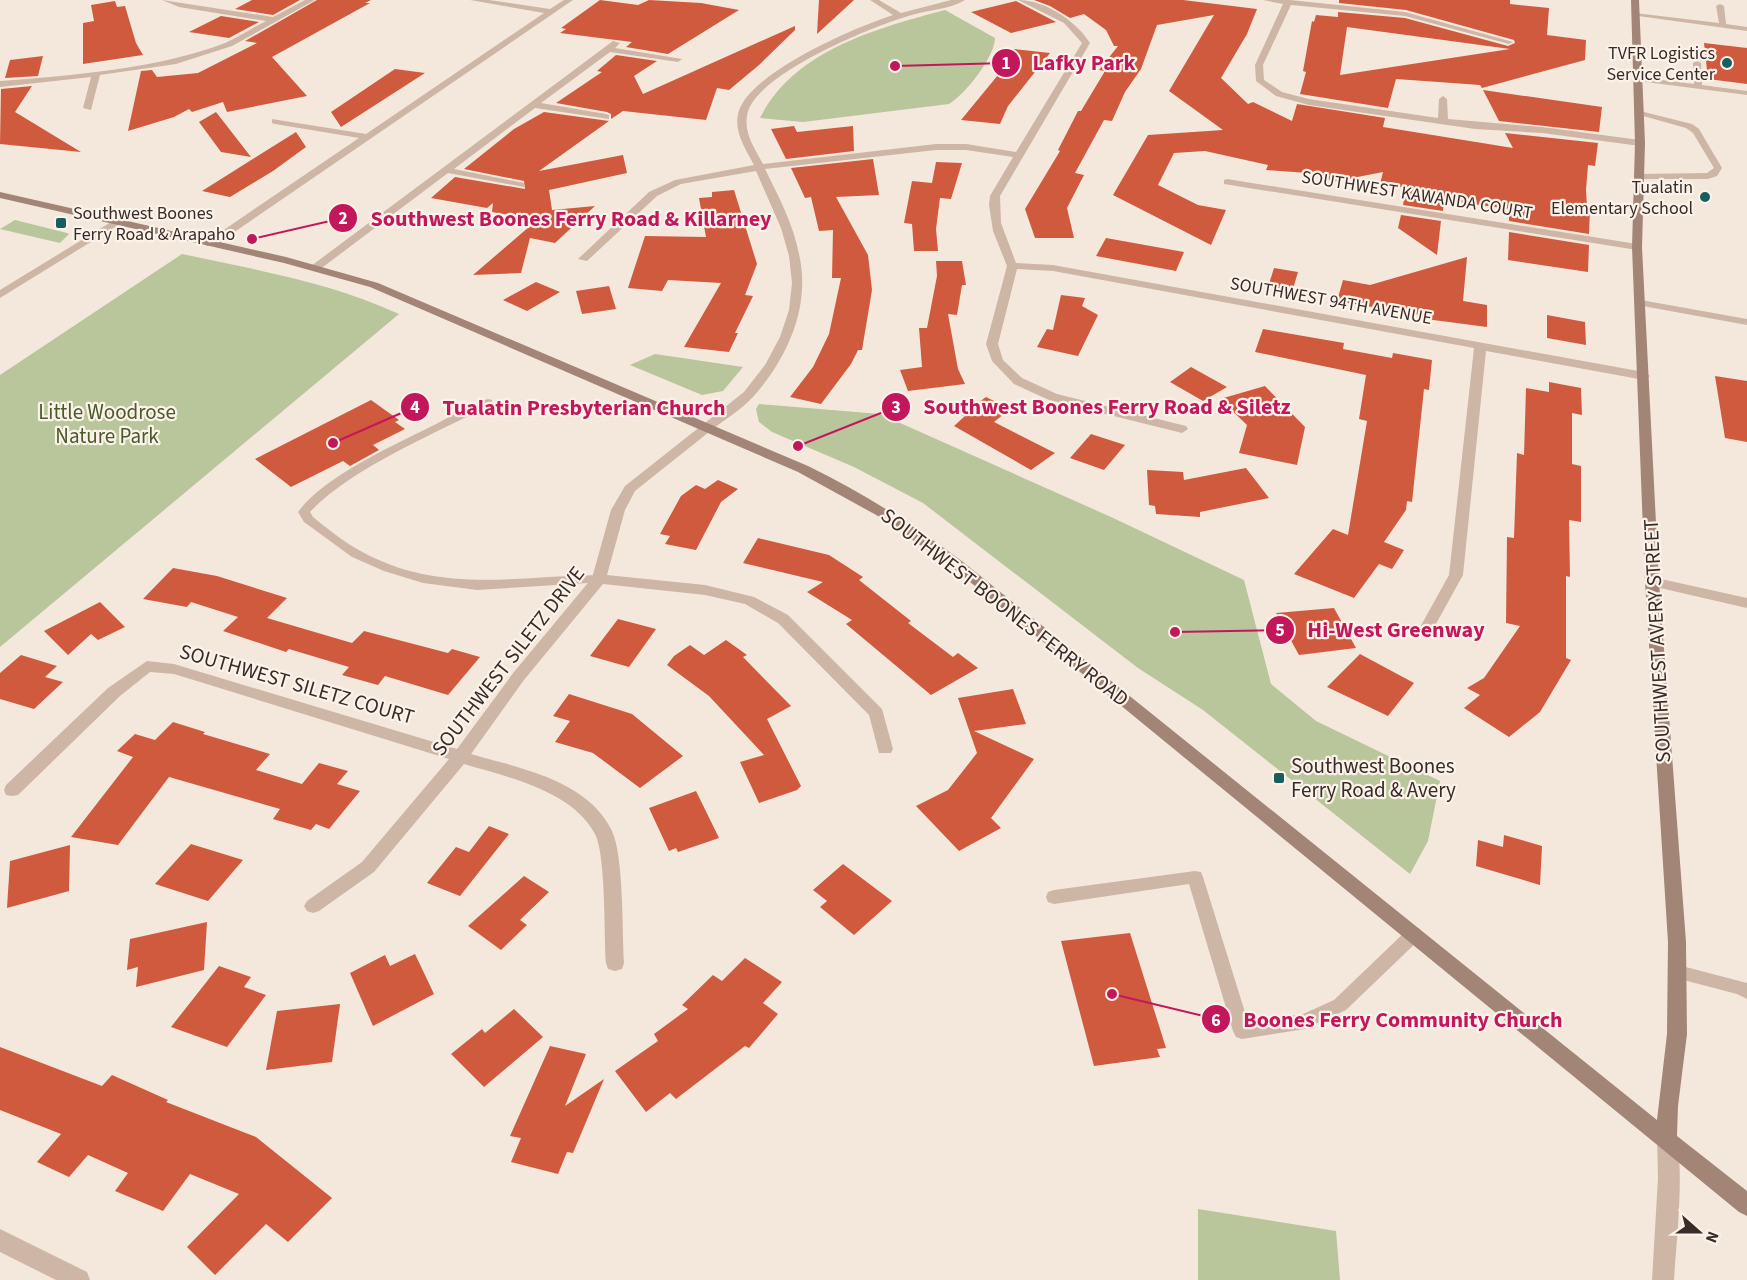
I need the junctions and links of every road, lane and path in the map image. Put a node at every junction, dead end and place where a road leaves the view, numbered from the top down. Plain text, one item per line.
1 (166, 0) edge
2 (311, 0) edge
3 (474, 0) edge
4 (569, 0) edge
5 (874, 0) edge
6 (961, 0) edge
7 (1022, 0) edge
8 (1267, 0) edge
9 (1635, 0) edge
10 (1288, 2) junction
11 (1720, 6) dead end
12 (552, 12) junction
13 (898, 15) junction
14 (1635, 15) junction
15 (274, 20) junction
16 (1723, 26) junction
17 (1747, 29) edge
18 (1509, 42) dead end
19 (678, 59) dead end
20 (1696, 63) dead end
21 (96, 74) junction
22 (1638, 79) junction
23 (0, 84) edge
24 (1698, 87) junction
25 (1747, 93) edge
26 (1443, 99) dead end
27 (534, 105) junction
28 (88, 108) dead end
29 (1639, 112) junction
30 (606, 117) dead end
31 (275, 121) dead end
32 (1443, 122) junction
33 (369, 137) junction
34 (1640, 143) junction
35 (1018, 155) junction
36 (760, 167) junction
37 (446, 170) junction
38 (1639, 177) junction
39 (1227, 182) dead end
40 (521, 185) dead end
41 (0, 195) edge
42 (116, 222) junction
43 (210, 244) junction
44 (1637, 247) junction
45 (583, 259) dead end
46 (1012, 266) junction
47 (315, 268) junction
48 (0, 295) edge
49 (1641, 303) junction
50 (1747, 322) edge
51 (1480, 347) junction
52 (1644, 376) junction
53 (488, 402) dead end
54 (708, 429) junction
55 (1182, 429) dead end
56 (599, 579) junction
57 (1652, 582) junction
58 (1747, 603) edge
59 (1426, 629) dead end
60 (885, 749) dead end
61 (460, 757) junction
62 (12, 790) dead end
63 (1054, 897) dead end
64 (313, 906) dead end
65 (1414, 934) junction
66 (615, 963) dead end
67 (1678, 972) junction
68 (1747, 992) edge
69 (1667, 1138) junction
70 (1747, 1205) edge
71 (0, 1240) edge
72 (79, 1280) edge
73 (1663, 1280) edge

1 - 15 street
2 - 15 street
3 - 12 street
4 - 12 street
5 - 13 street
6 - 13 street, SOUTHWEST SILETZ DRIVE
7 - 35 street
8 - 10 street
9 - 14 main road, SOUTHWEST AVERY STREET
10 - 18 street
10 - 32 street
11 - 16 lane
12 - 33 street
13 - 36 street, SOUTHWEST SILETZ DRIVE
14 - 16 lane
14 - 22 main road, SOUTHWEST AVERY STREET
15 - 21 street
16 - 17 lane
19 - 27 street
20 - 24 lane
21 - 23 street
21 - 28 street
22 - 24 lane
22 - 29 main road, SOUTHWEST AVERY STREET
24 - 25 lane
26 - 32 street
27 - 30 street
27 - 37 street
29 - 34 main road, SOUTHWEST AVERY STREET
29 - 38 lane
31 - 33 street
32 - 34 street
33 - 43 street
34 - 38 main road, SOUTHWEST AVERY STREET
35 - 36 street
35 - 46 street
36 - 45 street
36 - 54 street, SOUTHWEST SILETZ DRIVE
37 - 40 street
37 - 47 street
38 - 44 main road, SOUTHWEST AVERY STREET
39 - 44 street, SOUTHWEST KAWANDA COURT
41 - 42 main road, SOUTHWEST BOONES FERRY ROAD
42 - 43 main road, SOUTHWEST BOONES FERRY ROAD
42 - 48 street
43 - 47 main road, SOUTHWEST BOONES FERRY ROAD
44 - 49 main road, SOUTHWEST AVERY STREET
46 - 51 street, SOUTHWEST 94TH AVENUE
46 - 55 street
47 - 54 main road, SOUTHWEST BOONES FERRY ROAD
49 - 50 street
49 - 52 main road, SOUTHWEST AVERY STREET
51 - 52 street, SOUTHWEST 94TH AVENUE
51 - 59 street
52 - 57 main road, SOUTHWEST AVERY STREET
53 - 56 lane
54 - 56 street, SOUTHWEST SILETZ DRIVE
54 - 65 main road, SOUTHWEST BOONES FERRY ROAD
56 - 60 street
56 - 61 street, SOUTHWEST SILETZ DRIVE
57 - 58 street
57 - 67 main road, SOUTHWEST AVERY STREET
61 - 62 street, SOUTHWEST SILETZ COURT
61 - 64 street, SOUTHWEST SILETZ DRIVE
61 - 66 street, SOUTHWEST SILETZ COURT
63 - 65 lane
65 - 69 main road, SOUTHWEST BOONES FERRY ROAD
67 - 68 lane
67 - 69 main road, SOUTHWEST AVERY STREET
69 - 70 main road, SOUTHWEST BOONES FERRY ROAD
69 - 73 street, SOUTHWEST AVERY STREET
71 - 72 street

